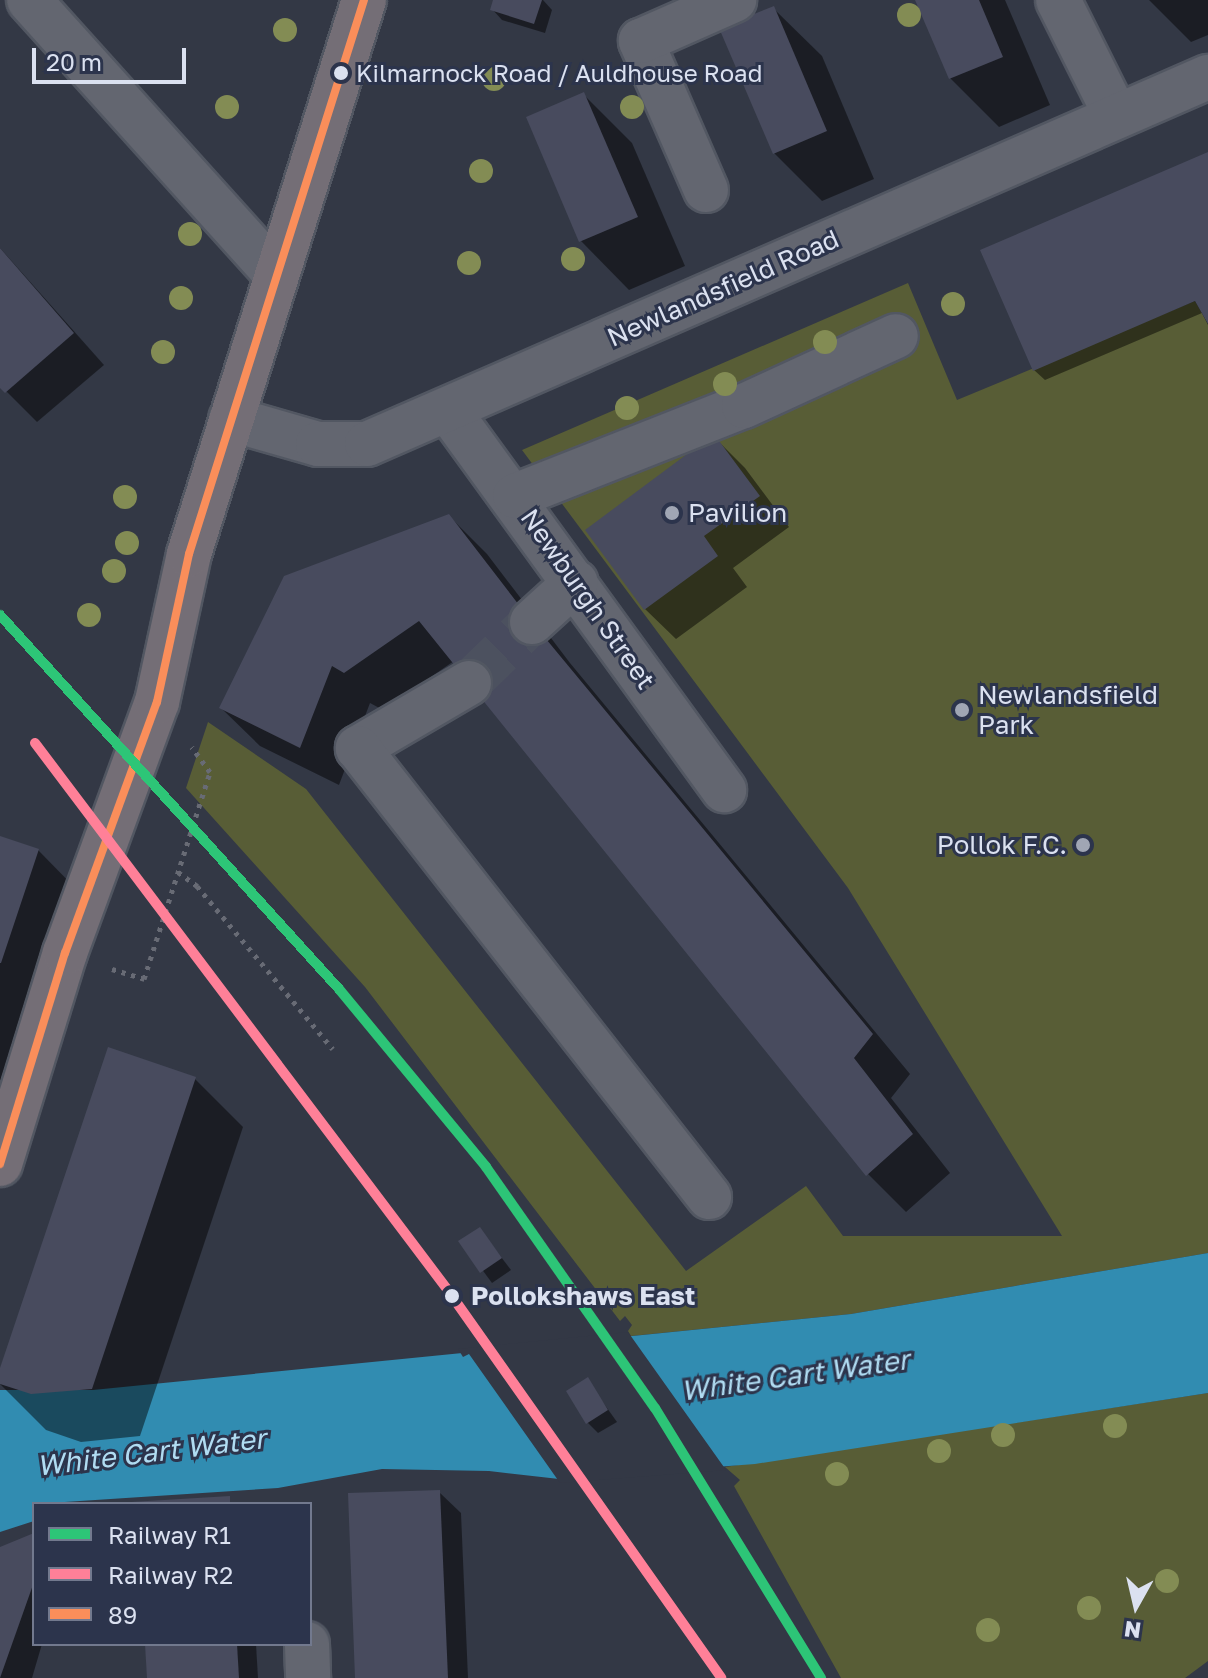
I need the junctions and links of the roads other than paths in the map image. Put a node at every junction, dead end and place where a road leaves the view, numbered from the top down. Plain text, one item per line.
1 (29, 0) edge
2 (364, 0) edge
3 (734, 0) edge
4 (1058, 0) edge
5 (1208, 77) edge
6 (1115, 114) junction
7 (706, 190) dead end
8 (277, 275) junction
9 (896, 336) dead end
10 (448, 410) junction
11 (231, 419) junction
12 (515, 496) junction
13 (576, 582) junction
14 (532, 622) tunnel mouth
15 (469, 683) tunnel mouth
16 (724, 790) dead end
17 (0, 1164) edge
18 (709, 1197) dead end
19 (307, 1646) edge
20 (308, 1678) edge

1 - 8 street
2 - 8 main road
3 - 7 street
4 - 6 street
5 - 6 street, Newlandsfield Road
6 - 10 street, Newlandsfield Road
8 - 11 main road
9 - 12 street
10 - 11 street, Newlandsfield Road
10 - 12 street, Newburgh Street
11 - 17 main road
12 - 13 street, Newburgh Street
13 - 14 street
13 - 16 street, Newburgh Street
15 - 18 street
19 - 20 street

